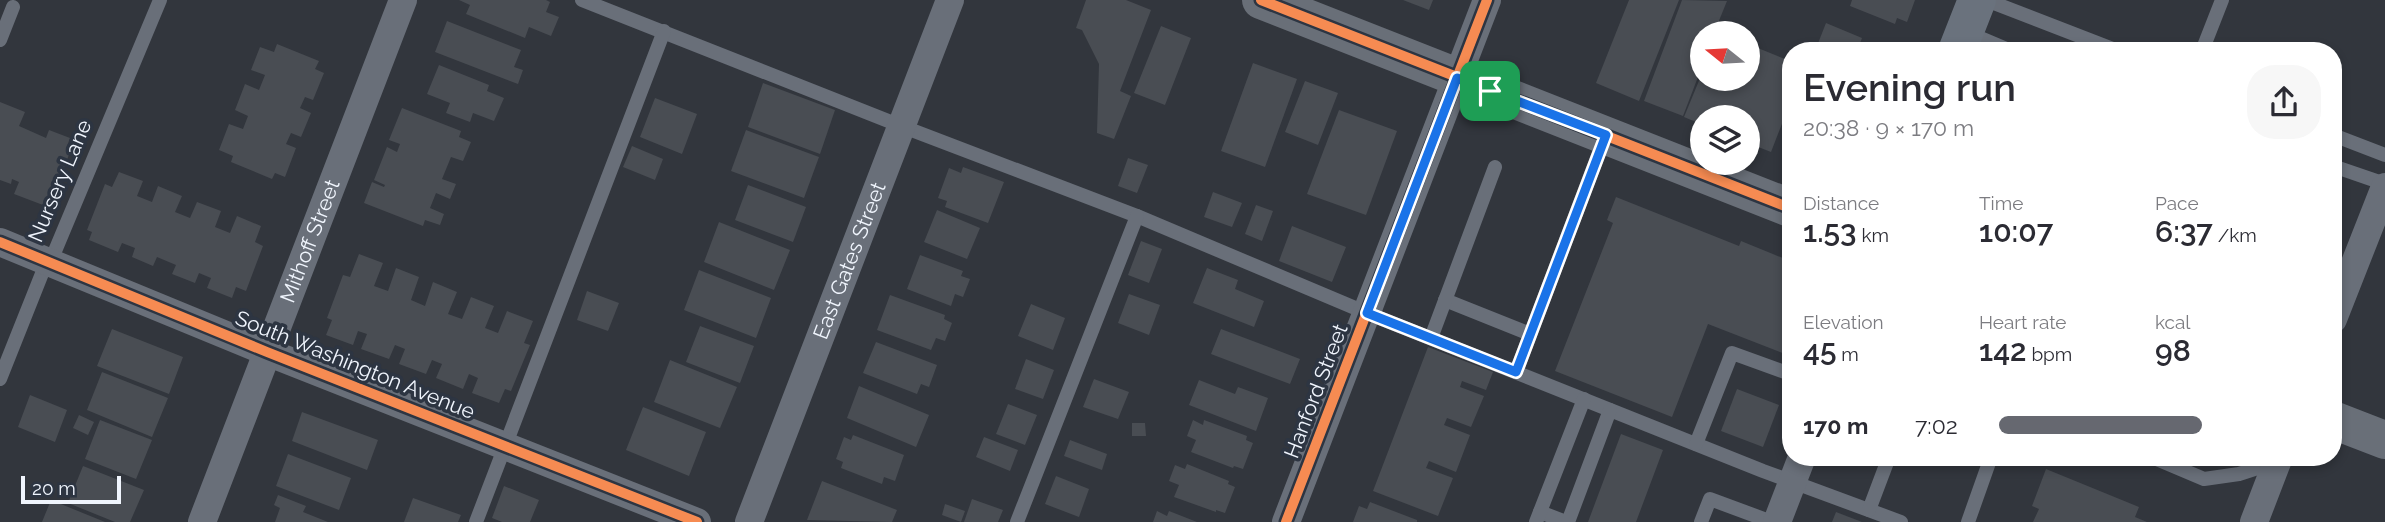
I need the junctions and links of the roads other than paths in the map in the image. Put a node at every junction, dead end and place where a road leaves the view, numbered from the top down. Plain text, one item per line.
1 (160, 0) edge
2 (403, 0) edge
3 (582, 0) edge
4 (950, 0) edge
5 (1261, 0) edge
6 (1487, 0) edge
7 (1986, 0) edge
8 (2222, 0) edge
9 (13, 7) dead end
10 (1966, 27) edge
11 (664, 31) junction
12 (0, 40) edge
13 (1994, 42) edge
14 (2095, 42) edge
15 (2206, 42) edge
16 (1457, 78) junction
17 (901, 126) junction
18 (1606, 135) junction
19 (2342, 138) edge
20 (2385, 155) edge
21 (1495, 167) dead end
22 (2342, 169) edge
23 (2385, 186) edge
24 (1782, 205) edge
25 (1137, 216) junction
26 (0, 242) edge
27 (48, 262) junction
28 (2342, 296) edge
29 (1445, 300) junction
30 (1367, 313) junction
31 (1530, 334) junction
32 (1431, 338) junction
33 (267, 352) junction
34 (1782, 371) edge
35 (1516, 372) junction
36 (0, 379) edge
37 (1584, 399) junction
38 (1610, 410) junction
39 (2342, 423) edge
40 (2385, 440) edge
41 (1696, 444) junction
42 (505, 445) junction
43 (1782, 465) edge
44 (1886, 466) edge
45 (1988, 466) edge
46 (2173, 466) edge
47 (2260, 466) edge
48 (2275, 466) edge
49 (1797, 469) edge
50 (1870, 510) junction
51 (1538, 517) edge
52 (201, 522) edge
53 (476, 522) edge
54 (697, 522) edge
55 (749, 522) edge
56 (1017, 522) edge
57 (1286, 522) edge
58 (1567, 522) edge
59 (1701, 522) edge
60 (1774, 522) edge
61 (1901, 522) edge
62 (1968, 522) edge
63 (2254, 522) edge

1 - 27 lane, Nursery Lane
2 - 33 street, Mithoff Street
3 - 11 lane
4 - 17 street, East Gates Street
5 - 16 main road
6 - 16 street, Hanford Street
7 - 14 lane
8 - 15 lane
9 - 12 lane
10 - 13 lane
11 - 17 lane
11 - 42 lane
16 - 18 main road
16 - 30 street, Hanford Street
17 - 25 lane
17 - 55 street, East Gates Street
18 - 24 main road
18 - 31 lane
19 - 20 lane
21 - 29 lane
22 - 23 lane
23 - 28 street
25 - 30 lane
25 - 56 lane
26 - 27 street, South Washington Avenue
27 - 33 street, South Washington Avenue
27 - 36 lane, Nursery Lane
29 - 31 lane
29 - 32 lane
30 - 32 lane
30 - 57 street, Hanford Street
31 - 35 lane
32 - 35 lane
33 - 42 street, South Washington Avenue
33 - 52 street, Mithoff Street
34 - 41 lane
35 - 37 lane
37 - 38 lane
37 - 51 lane
38 - 41 lane
38 - 58 lane
39 - 40 main road
41 - 43 lane
42 - 53 lane
42 - 54 street, South Washington Avenue
44 - 50 lane
45 - 62 lane
46 - 47 lane
48 - 63 street
49 - 50 lane
49 - 60 street
50 - 61 lane
51 - 58 lane
59 - 60 lane

